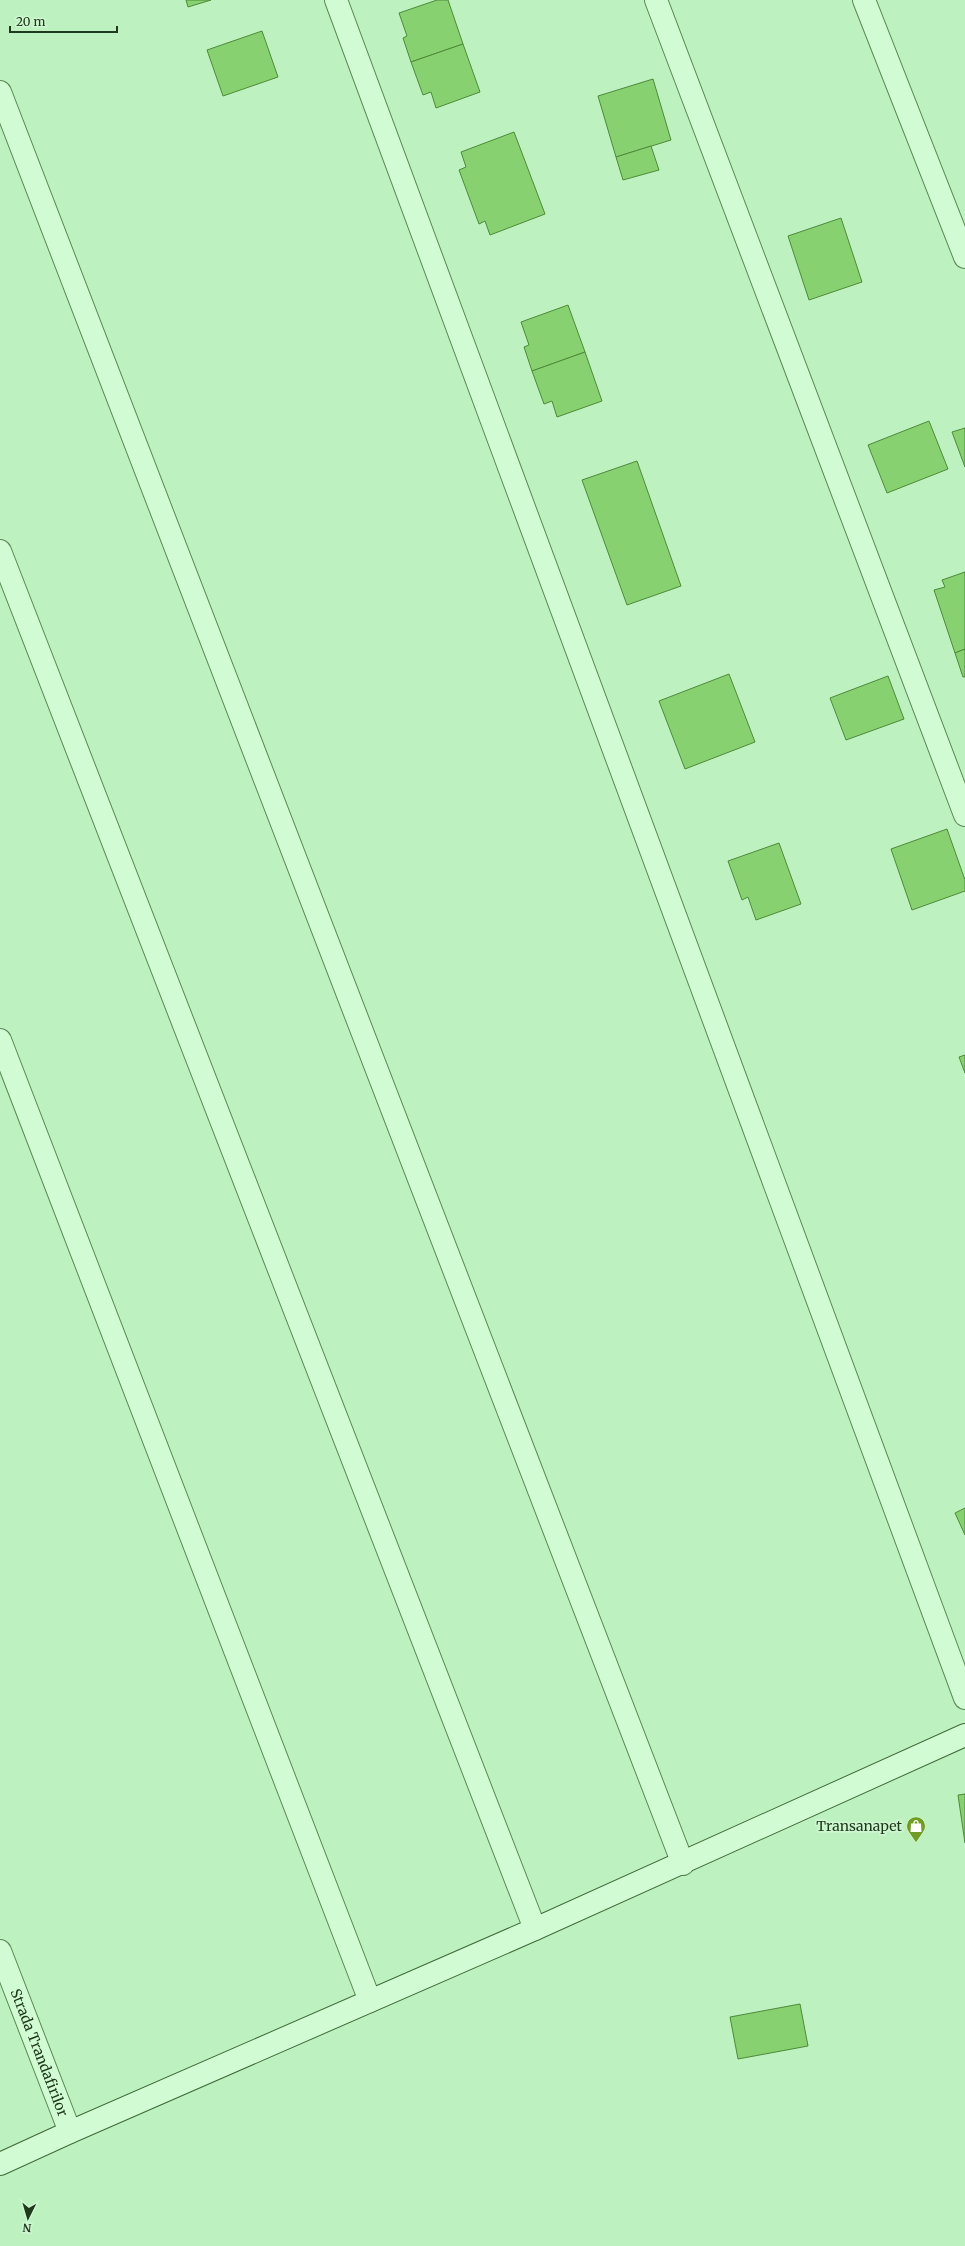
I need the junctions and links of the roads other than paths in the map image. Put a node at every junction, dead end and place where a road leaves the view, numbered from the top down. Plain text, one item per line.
1 (336, 0) edge
2 (656, 0) edge
3 (864, 0) edge
4 (0, 92) edge
5 (965, 257) edge
6 (0, 551) edge
7 (965, 815) edge
8 (0, 1040) edge
9 (965, 1698) edge
10 (965, 1735) edge
11 (683, 1864) junction
12 (535, 1929) junction
13 (0, 1951) edge
14 (370, 2001) junction
15 (70, 2132) junction
16 (0, 2164) edge

1 - 9 street
2 - 7 street
3 - 5 street
4 - 11 street
6 - 12 street
8 - 14 street
10 - 11 street
11 - 12 street
12 - 14 street
13 - 15 street, Strada Trandafirilor
14 - 15 street
15 - 16 street

